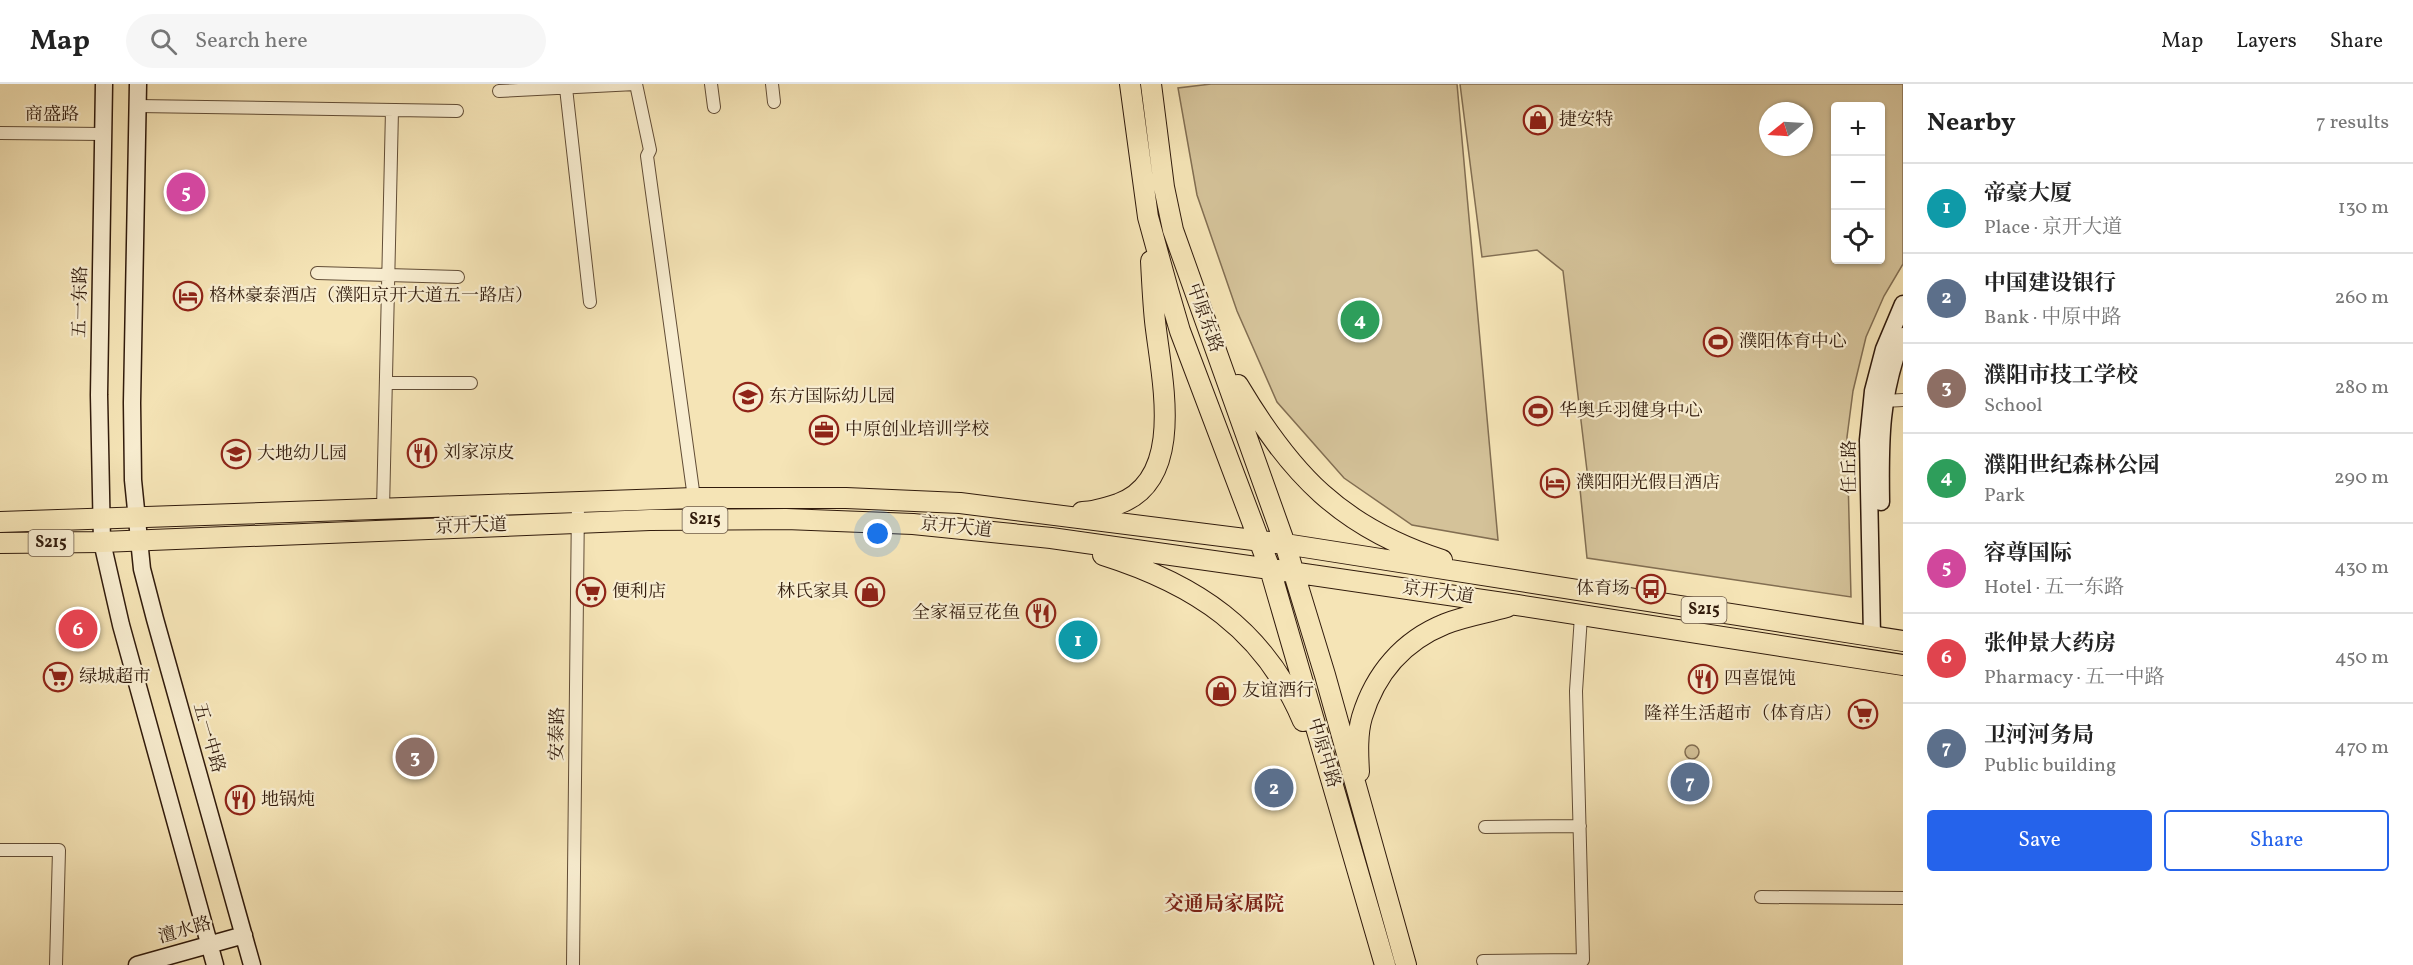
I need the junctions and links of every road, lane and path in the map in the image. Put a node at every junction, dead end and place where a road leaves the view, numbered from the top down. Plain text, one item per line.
1 (105, 84) edge
2 (138, 84) edge
3 (636, 84) edge
4 (711, 84) edge
5 (772, 84) edge
6 (1130, 84) edge
7 (1151, 84) edge
8 (566, 88) junction
9 (499, 91) dead end
10 (774, 102) dead end
11 (138, 106) junction
12 (714, 107) dead end
13 (392, 110) junction
14 (457, 111) dead end
15 (0, 133) edge
16 (103, 134) junction
17 (1148, 217) junction
18 (317, 273) dead end
19 (388, 275) junction
20 (458, 277) dead end
21 (590, 302) dead end
22 (1903, 304) edge
23 (1903, 336) edge
24 (1212, 341) junction
25 (386, 382) junction
26 (471, 383) dead end
27 (1903, 400) edge
28 (1884, 401) junction
29 (694, 498) junction
30 (578, 503) junction
31 (383, 510) junction
32 (1018, 510) junction
33 (136, 519) junction
34 (100, 520) junction
35 (0, 522) edge
36 (578, 524) junction
37 (1052, 538) junction
38 (138, 541) junction
39 (1260, 541) junction
40 (102, 542) junction
41 (0, 543) edge
42 (1285, 544) junction
43 (1270, 569) junction
44 (1294, 573) junction
45 (1504, 579) junction
46 (1517, 605) junction
47 (1581, 616) junction
48 (1886, 638) edge
49 (1903, 665) edge
50 (1362, 811) junction
51 (1345, 826) junction
52 (1580, 826) junction
53 (1485, 827) dead end
54 (0, 850) edge
55 (1761, 897) dead end
56 (1903, 898) edge
57 (244, 934) junction
58 (210, 944) junction
59 (1483, 961) dead end
60 (1534, 963) edge
61 (56, 965) edge
62 (136, 965) edge
63 (215, 965) edge
64 (252, 965) edge
65 (573, 965) edge
66 (1384, 965) edge
67 (1406, 965) edge

1 - 16 street, 五一东路
2 - 11 street
3 - 8 street
3 - 29 street
4 - 12 street
5 - 10 street
6 - 17 main road, 中原东路
7 - 24 main road, 中原东路
8 - 9 street
8 - 21 street
11 - 13 street
11 - 33 street
13 - 14 street
13 - 19 street
15 - 16 street, 商盛路
16 - 34 street, 五一东路
17 - 32 main road
17 - 39 main road, 中原东路
18 - 19 street
19 - 20 street
19 - 25 street
22 - 48 street, 任丘路
23 - 28 street, 任丘路
24 - 42 main road, 中原东路
24 - 45 main road
25 - 26 street
25 - 31 street
27 - 28 street
28 - 48 street, 任丘路
29 - 30 main road, 京开大道 / S215
29 - 32 main road, 京开大道 / S215
30 - 31 main road, 京开大道 / S215
30 - 36 street, 安泰路
31 - 33 main road, 京开大道 / S215
32 - 39 main road, 京开大道 / S215
33 - 34 main road, 京开大道 / S215
33 - 38 street, 五一中路
34 - 35 main road, 京开大道 / S215
34 - 40 street
36 - 37 main road, 京开大道 / S215
36 - 38 main road, 京开大道 / S215
36 - 65 street, 安泰路
37 - 43 main road, 京开大道 / S215
37 - 51 main road
38 - 40 main road, 京开大道 / S215
38 - 57 street, 五一中路
39 - 42 main road, 京开大道 / S215
39 - 43 main road, 中原中路
40 - 41 main road, 京开大道 / S215
40 - 58 street
42 - 44 main road, 中原中路
42 - 45 main road, 京开大道 / S215
43 - 44 main road, 京开大道 / S215
43 - 51 main road, 中原中路
44 - 46 main road, 京开大道 / S215
44 - 50 main road, 中原中路
45 - 48 main road, 京开大道 / S215
46 - 47 main road, 京开大道 / S215
46 - 50 main road
47 - 49 main road, 京开大道 / S215
47 - 52 street
50 - 67 main road, 中原中路
51 - 66 main road, 中原中路
52 - 53 street
52 - 60 street
54 - 61 street
55 - 56 street
57 - 58 street, 澶水路
57 - 64 street, 五一中路
58 - 62 street, 澶水路
58 - 63 street
59 - 60 street

